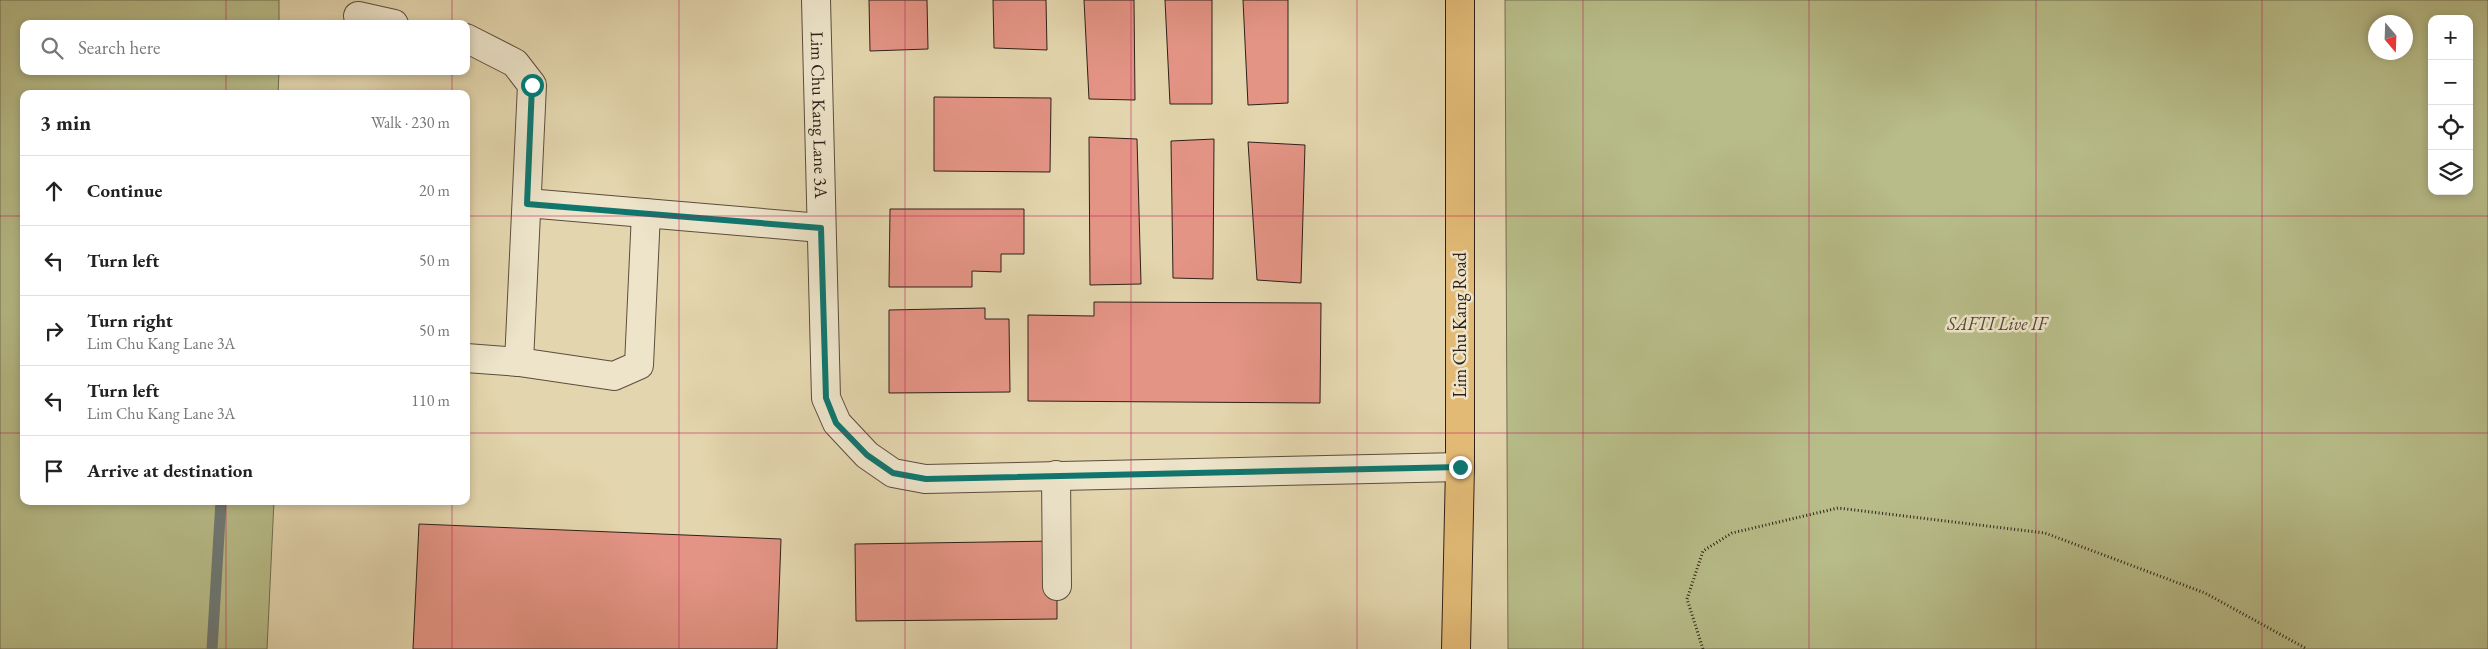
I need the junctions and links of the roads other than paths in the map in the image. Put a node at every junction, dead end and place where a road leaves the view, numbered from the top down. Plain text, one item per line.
1 (816, 0) edge
2 (1460, 0) edge
3 (358, 16) dead end
4 (376, 20) edge
5 (470, 40) edge
6 (527, 204) junction
7 (646, 213) junction
8 (821, 228) junction
9 (470, 358) edge
10 (519, 362) junction
11 (1460, 467) junction
12 (1056, 475) junction
13 (1057, 586) dead end
14 (1456, 649) edge

1 - 8 lane, Lim Chu Kang Lane 3A
2 - 11 main road, Lim Chu Kang Road
3 - 4 lane
5 - 6 lane
6 - 7 lane
6 - 10 lane
7 - 8 lane
7 - 10 lane
8 - 12 lane, Lim Chu Kang Lane 3A
9 - 10 lane
11 - 12 lane, Lim Chu Kang Lane 3A
11 - 14 main road, Lim Chu Kang Road
12 - 13 lane

